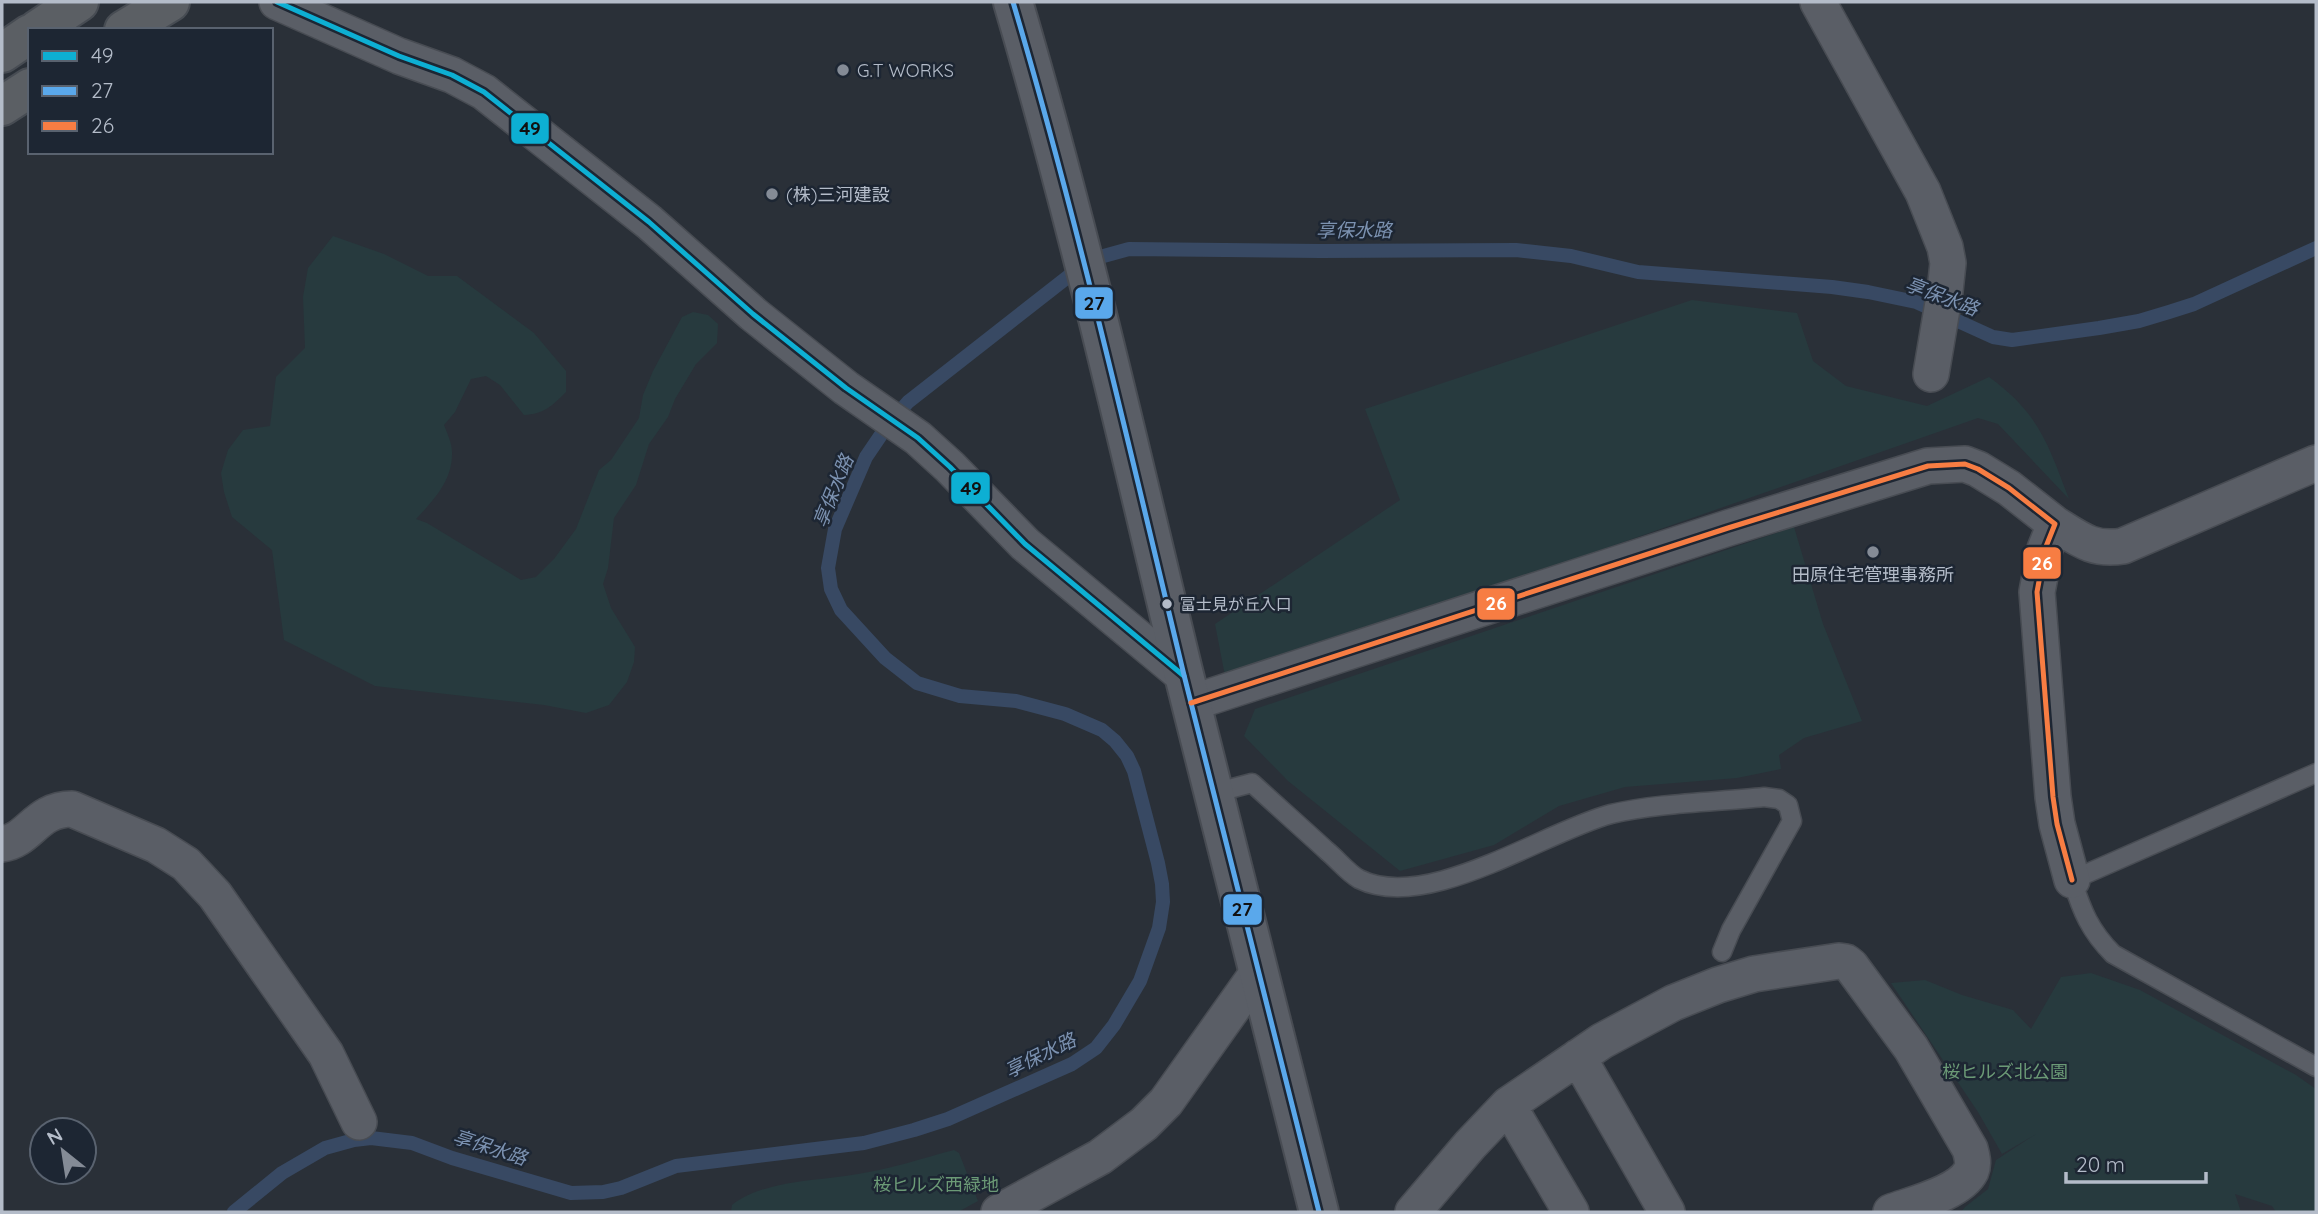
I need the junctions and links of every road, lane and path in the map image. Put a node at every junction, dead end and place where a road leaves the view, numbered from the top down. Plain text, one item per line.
1 (79, 2) edge
2 (170, 2) edge
3 (276, 2) edge
4 (1013, 2) edge
5 (1818, 2) edge
6 (36, 28) edge
7 (127, 28) edge
8 (28, 90) edge
9 (2, 106) edge
10 (1931, 374) dead end
11 (2316, 463) edge
12 (2055, 524) junction
13 (1188, 689) junction
14 (2316, 773) edge
15 (1214, 793) junction
16 (2, 844) edge
17 (2072, 880) junction
18 (1722, 952) dead end
19 (1259, 971) junction
20 (1578, 1057) junction
21 (2316, 1067) edge
22 (1508, 1105) junction
23 (359, 1122) dead end
24 (999, 1212) edge
25 (1319, 1212) edge
26 (1413, 1212) edge
27 (1571, 1212) edge
28 (1667, 1212) edge
29 (1891, 1212) edge

1 - 6 highway
2 - 7 highway
3 - 13 street
4 - 13 street
5 - 10 street
8 - 9 highway
11 - 12 street
12 - 13 street
12 - 17 street
13 - 15 street
14 - 17 lane
15 - 18 lane
15 - 19 street
16 - 23 street
17 - 21 lane
19 - 24 street
19 - 25 street
20 - 22 street
20 - 28 street
20 - 29 street
22 - 26 street
22 - 27 street

